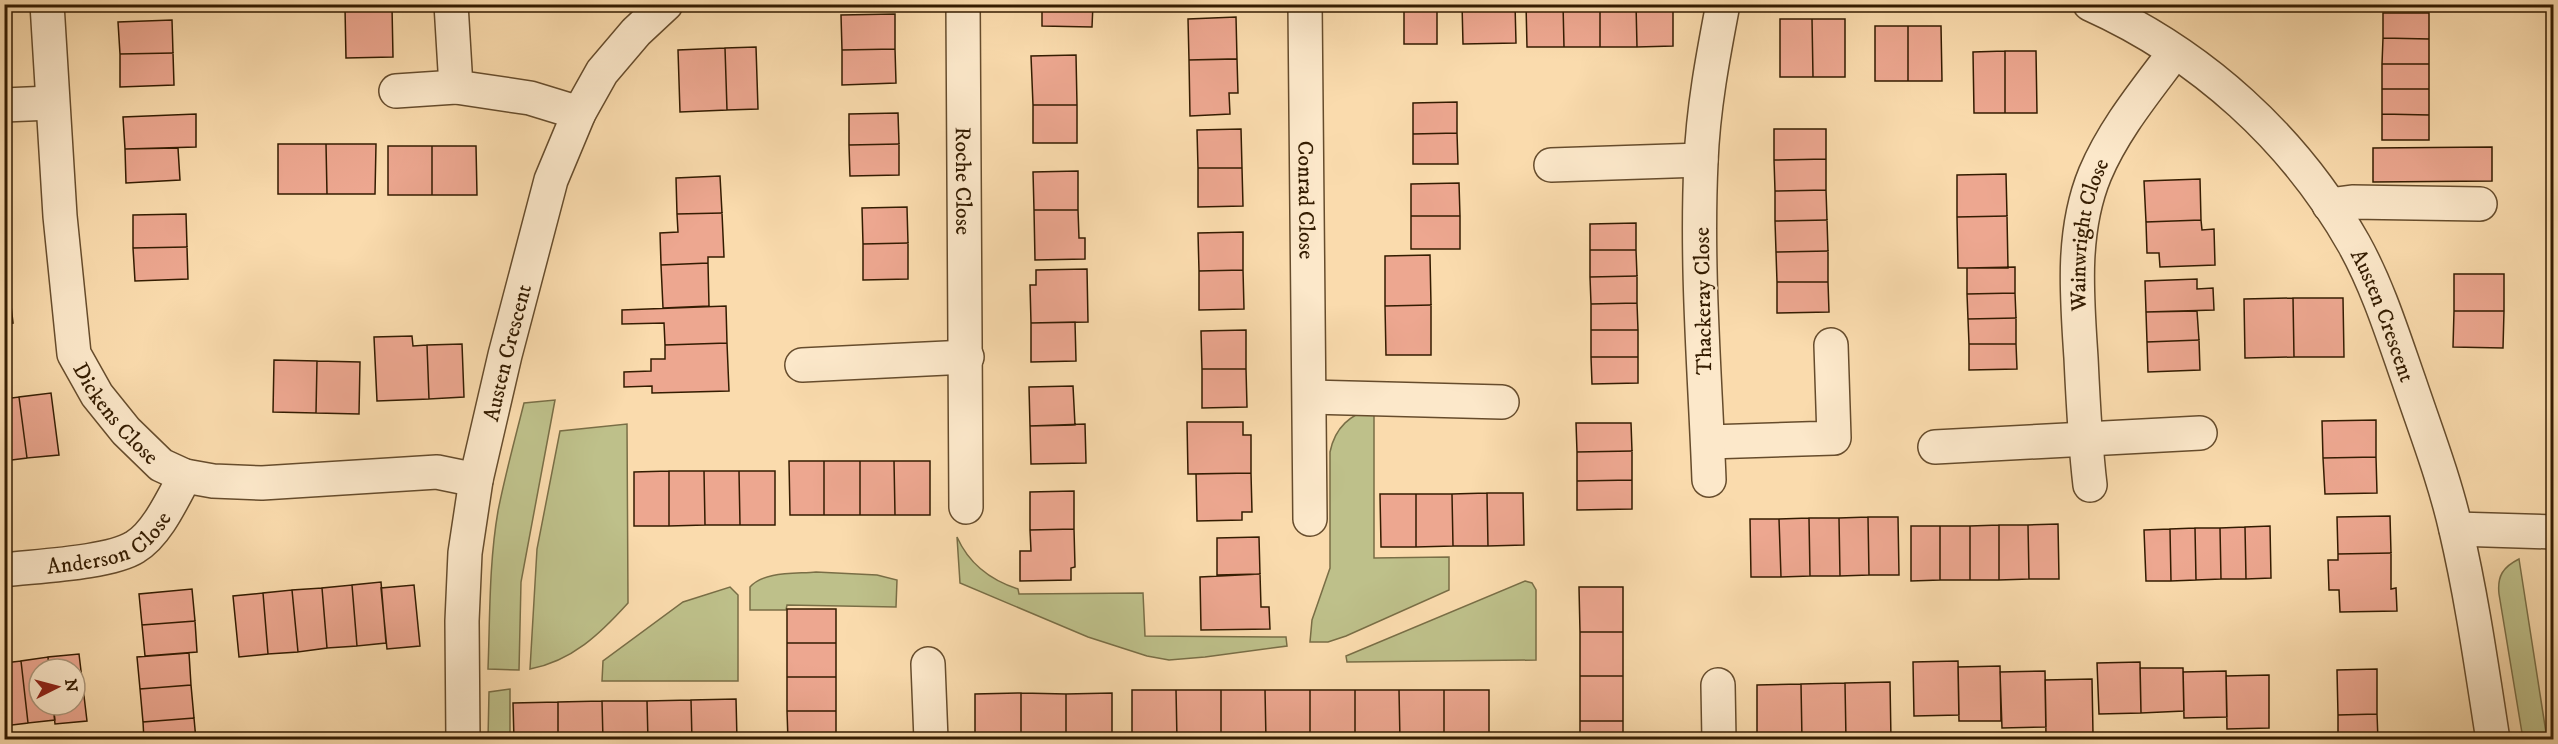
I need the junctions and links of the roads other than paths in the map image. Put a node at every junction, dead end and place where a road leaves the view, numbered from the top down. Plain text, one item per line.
1 (47, 4) edge
2 (451, 4) edge
3 (666, 4) edge
4 (963, 4) edge
5 (1305, 4) edge
6 (1723, 4) edge
7 (2090, 4) edge
8 (2174, 53) junction
9 (456, 87) junction
10 (396, 90) dead end
11 (51, 103) junction
12 (4, 105) edge
13 (579, 113) junction
14 (1701, 160) junction
15 (1551, 165) dead end
16 (2480, 204) dead end
17 (2329, 205) junction
18 (1831, 345) dead end
19 (967, 357) junction
20 (802, 365) dead end
21 (1310, 397) junction
22 (1502, 402) dead end
23 (2200, 433) dead end
24 (2085, 440) junction
25 (1708, 442) junction
26 (1935, 447) dead end
27 (185, 476) junction
28 (477, 480) junction
29 (1709, 480) dead end
30 (2090, 485) dead end
31 (966, 507) dead end
32 (1310, 519) dead end
33 (2456, 529) junction
34 (2553, 532) edge
35 (4, 570) edge
36 (928, 664) dead end
37 (1718, 685) dead end
38 (463, 740) edge
39 (931, 740) edge
40 (1719, 740) edge
41 (2493, 740) edge

1 - 11 street, Dickens Close
2 - 9 street
3 - 13 street, Austen Crescent
4 - 19 street, Roche Close
5 - 21 street, Conrad Close
6 - 14 street, Thackeray Close
7 - 8 street, Austen Crescent
8 - 17 street, Austen Crescent
8 - 24 street, Wainwright Close
9 - 10 street
9 - 13 street
11 - 12 street
11 - 27 street, Dickens Close
13 - 28 street, Austen Crescent
14 - 15 street
14 - 25 street, Thackeray Close
16 - 17 street
17 - 33 street, Austen Crescent
18 - 25 street
19 - 20 street
19 - 31 street, Roche Close
21 - 22 street
21 - 32 street, Conrad Close
23 - 24 street
24 - 26 street
24 - 30 street, Wainwright Close
25 - 29 street, Thackeray Close
27 - 28 street, Dickens Close
27 - 35 street, Anderson Close
28 - 38 street, Austen Crescent
33 - 34 street
33 - 41 street, Austen Crescent
36 - 39 street
37 - 40 street

